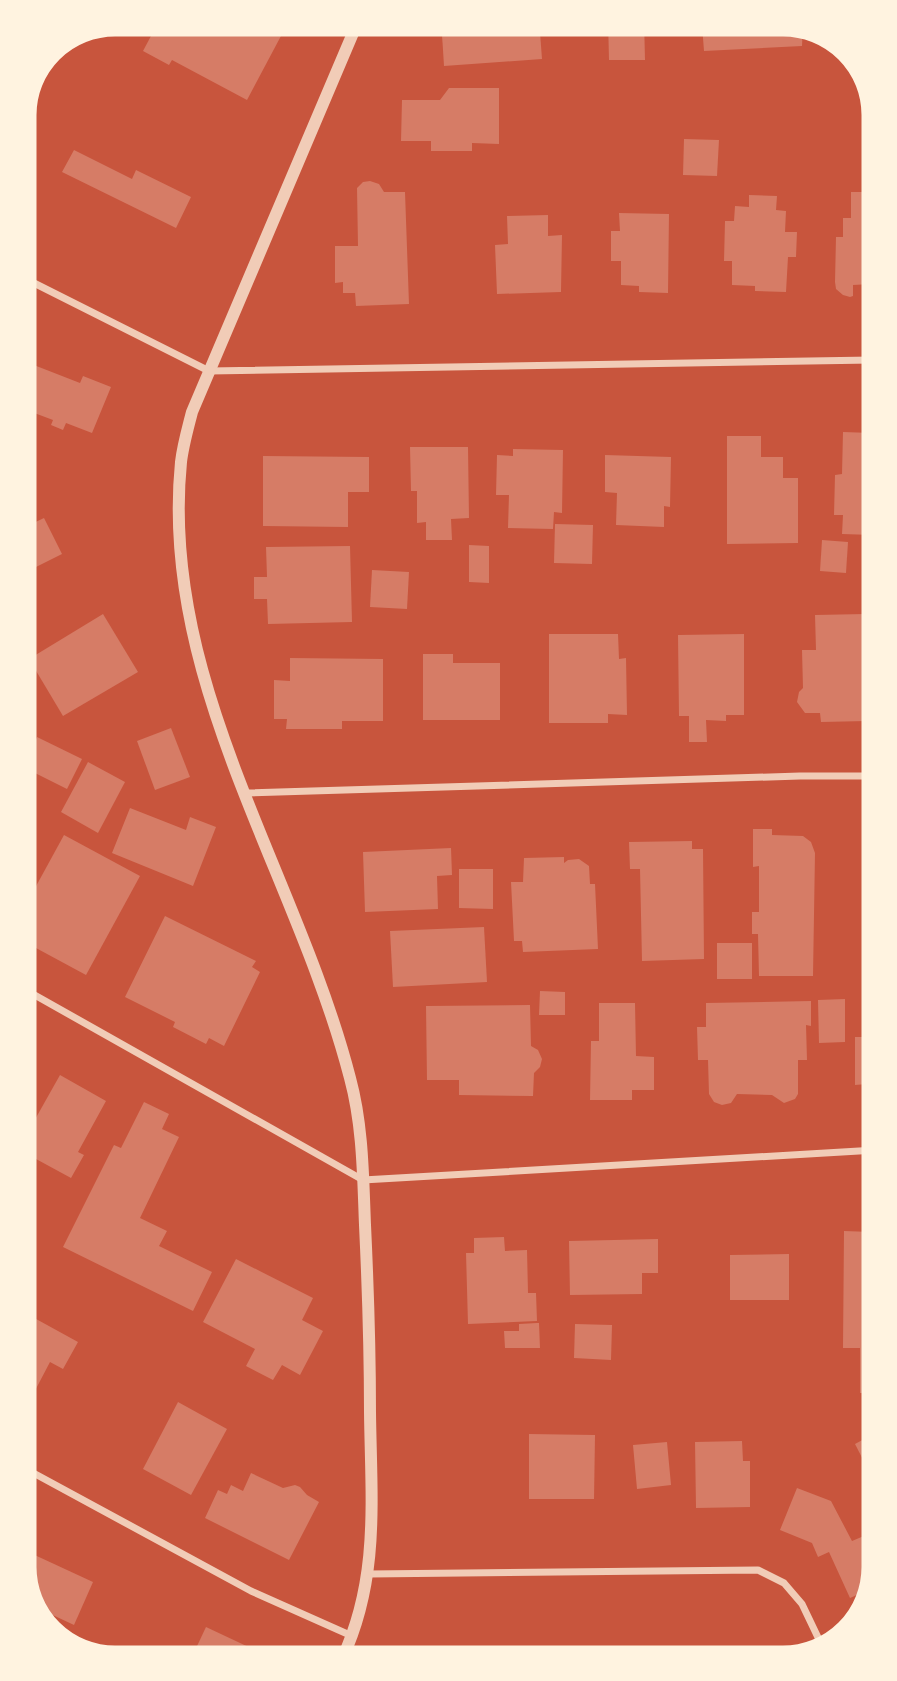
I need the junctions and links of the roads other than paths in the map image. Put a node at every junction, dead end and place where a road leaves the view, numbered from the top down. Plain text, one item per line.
1 (353, 32) edge
2 (32, 282) edge
3 (866, 360) edge
4 (209, 371) junction
5 (866, 776) edge
6 (246, 793) junction
7 (32, 994) edge
8 (866, 1151) edge
9 (363, 1180) junction
10 (32, 1472) edge
11 (369, 1574) junction
12 (353, 1637) junction
13 (819, 1640) edge
14 (347, 1649) edge

1 - 4 street
2 - 4 street
3 - 4 street
4 - 6 street
5 - 6 street
6 - 9 street
7 - 9 street
8 - 9 street
9 - 11 street
10 - 12 street
11 - 12 street
11 - 13 street
12 - 14 street

